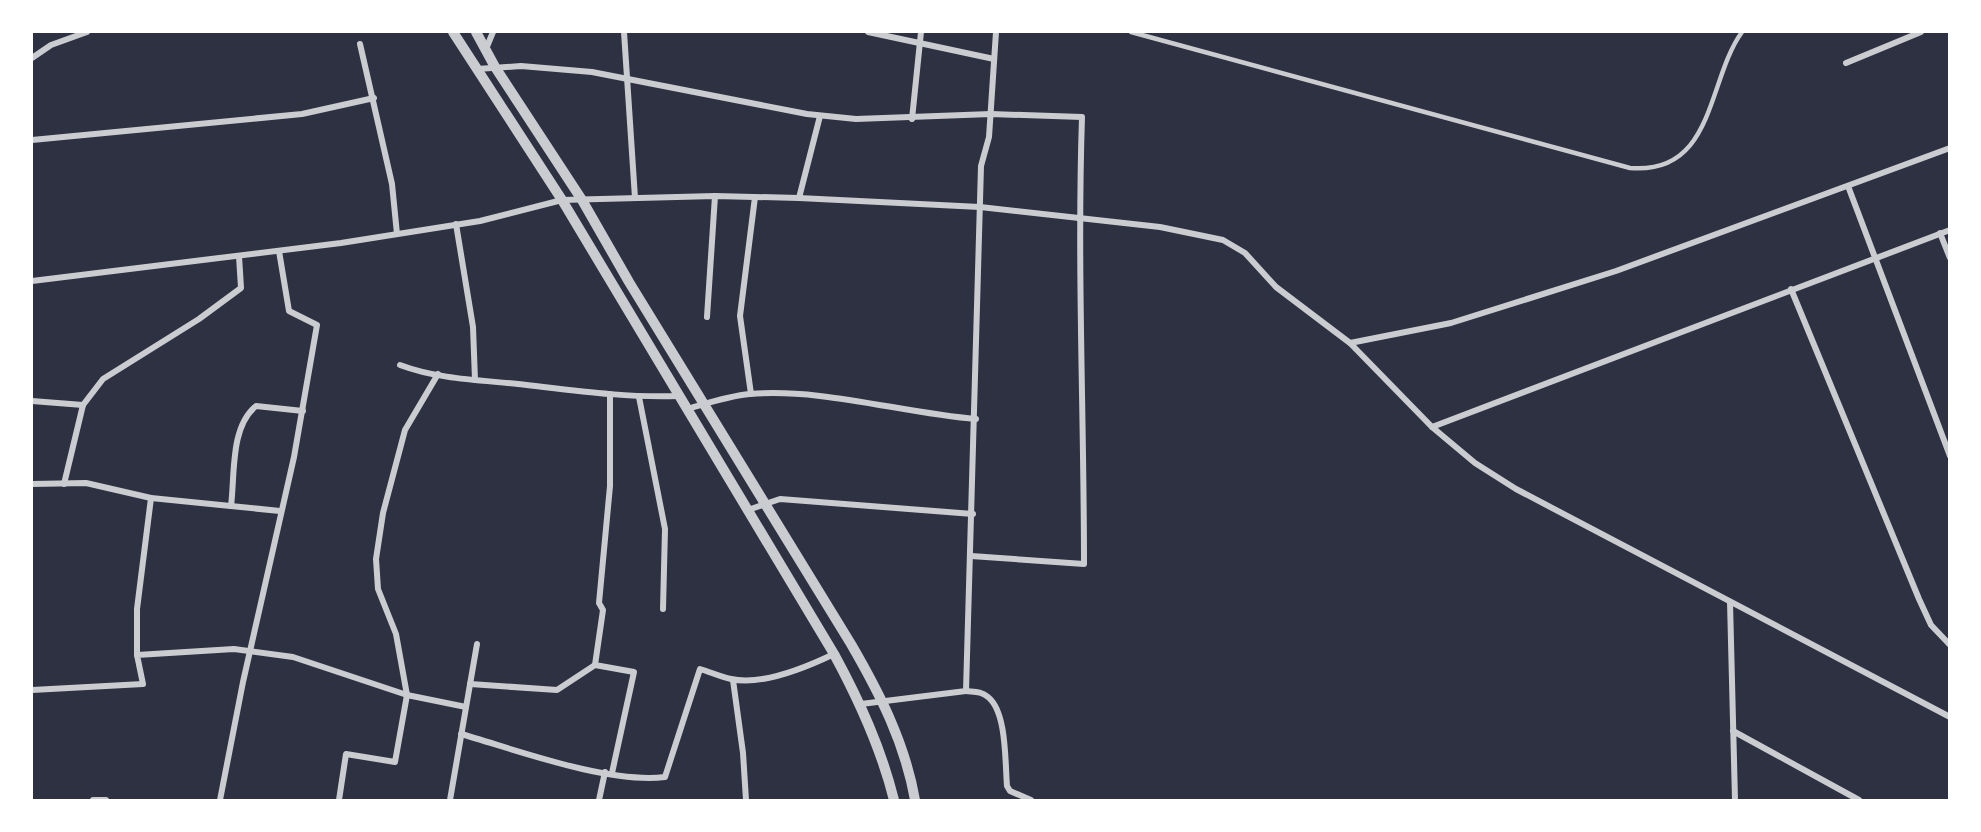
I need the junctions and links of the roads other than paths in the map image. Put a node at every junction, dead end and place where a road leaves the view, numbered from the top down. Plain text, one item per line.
1 (87, 32) edge
2 (453, 32) edge
3 (476, 32) edge
4 (493, 32) edge
5 (624, 32) edge
6 (868, 32) edge
7 (921, 32) edge
8 (996, 32) edge
9 (1131, 32) edge
10 (1742, 32) edge
11 (1921, 32) edge
12 (360, 44) dead end
13 (919, 44) junction
14 (486, 49) junction
15 (32, 58) edge
16 (994, 58) junction
17 (1846, 63) dead end
18 (495, 67) junction
19 (477, 69) junction
20 (625, 79) junction
21 (374, 98) junction
22 (990, 114) junction
23 (820, 116) junction
24 (912, 119) junction
25 (32, 140) edge
26 (1950, 148) edge
27 (1848, 186) junction
28 (715, 196) junction
29 (755, 197) junction
30 (635, 198) junction
31 (799, 198) junction
32 (562, 200) junction
33 (582, 200) junction
34 (980, 207) junction
35 (1079, 217) junction
36 (456, 225) junction
37 (1950, 230) edge
38 (1940, 233) junction
39 (397, 234) junction
40 (279, 251) junction
41 (239, 256) junction
42 (1875, 258) junction
43 (1950, 258) edge
44 (32, 281) edge
45 (1791, 289) junction
46 (707, 317) dead end
47 (1350, 343) junction
48 (400, 365) dead end
49 (438, 374) junction
50 (476, 380) junction
51 (610, 394) junction
52 (751, 394) junction
53 (678, 396) junction
54 (639, 397) junction
55 (32, 401) edge
56 (704, 404) junction
57 (82, 405) junction
58 (687, 409) junction
59 (303, 411) junction
60 (976, 418) junction
61 (1432, 426) junction
62 (1950, 456) edge
63 (32, 484) edge
64 (64, 484) junction
65 (151, 498) junction
66 (766, 504) junction
67 (231, 506) junction
68 (748, 510) junction
69 (280, 512) junction
70 (973, 514) junction
71 (971, 556) junction
72 (1730, 602) junction
73 (663, 609) dead end
74 (477, 644) dead end
75 (1950, 645) edge
76 (250, 651) junction
77 (834, 654) junction
78 (137, 655) junction
79 (595, 664) junction
80 (733, 680) junction
81 (470, 684) junction
82 (32, 690) edge
83 (966, 691) junction
84 (407, 695) junction
85 (884, 701) junction
86 (861, 704) junction
87 (466, 707) junction
88 (1950, 717) edge
89 (1733, 731) junction
90 (461, 734) junction
91 (609, 772) junction
92 (93, 801) edge
93 (106, 801) edge
94 (220, 801) edge
95 (339, 801) edge
96 (450, 801) edge
97 (599, 801) edge
98 (746, 801) edge
99 (894, 801) edge
100 (915, 801) edge
101 (1031, 801) edge
102 (1735, 801) edge
103 (1859, 801) edge

1 - 15 street
2 - 19 street
3 - 14 street
4 - 14 street
5 - 20 street
6 - 13 street
7 - 13 street
8 - 16 street
9 - 10 lane
11 - 17 street
12 - 21 street
13 - 16 street
13 - 24 street
14 - 18 street
16 - 22 street
18 - 19 street
18 - 20 street
18 - 33 street
19 - 32 street
20 - 23 street
20 - 30 street
21 - 25 street
21 - 39 street
22 - 24 street
22 - 34 street
22 - 35 street
23 - 24 street
23 - 31 street
26 - 27 street
27 - 42 street
27 - 47 street
28 - 29 street
28 - 30 street
28 - 46 street
29 - 31 street
29 - 52 street
30 - 33 street
31 - 34 street
32 - 33 street
32 - 36 street
32 - 53 street
33 - 56 street
34 - 35 street
34 - 60 street
35 - 47 street
35 - 71 street
36 - 39 street
36 - 50 street
37 - 38 street
38 - 42 street
38 - 43 street
39 - 40 street
40 - 41 street
40 - 59 street
41 - 44 street
41 - 57 street
42 - 45 street
42 - 62 street
45 - 61 street
45 - 75 street
47 - 61 street
48 - 49 street
49 - 50 street
49 - 84 street
50 - 51 street
51 - 54 street
51 - 79 street
52 - 56 street
52 - 60 street
53 - 54 street
53 - 58 street
54 - 73 street
55 - 57 street
56 - 58 street
56 - 66 street
57 - 64 street
58 - 68 street
59 - 67 street
59 - 69 street
60 - 70 street
61 - 72 street
63 - 64 street
64 - 65 street
65 - 67 street
65 - 78 street
66 - 68 street
66 - 70 street
66 - 85 street
67 - 69 street
68 - 77 street
69 - 76 street
70 - 71 street
71 - 83 street
72 - 88 street
72 - 89 street
74 - 81 street
76 - 78 street
76 - 84 street
76 - 94 street
77 - 80 street
77 - 86 street
78 - 82 street
79 - 81 street
79 - 91 street
80 - 91 street
80 - 98 street
81 - 87 street
83 - 85 street
83 - 101 street
84 - 87 street
84 - 95 street
85 - 86 street
85 - 100 street
86 - 99 street
87 - 90 street
89 - 102 street
89 - 103 street
90 - 91 street
90 - 96 street
91 - 97 street
92 - 93 street

